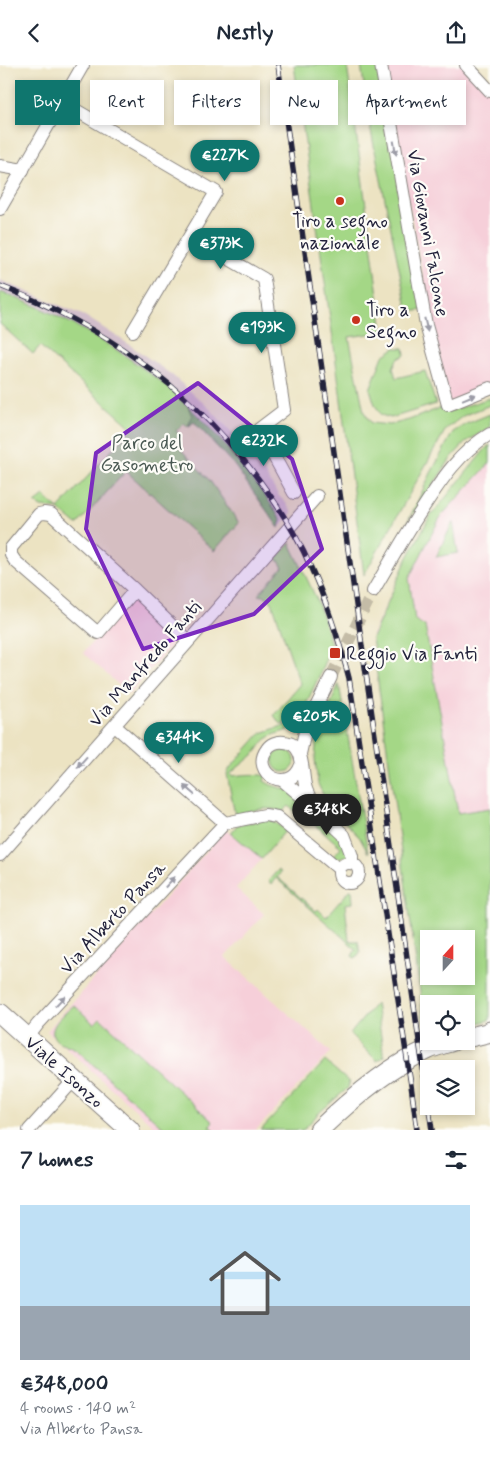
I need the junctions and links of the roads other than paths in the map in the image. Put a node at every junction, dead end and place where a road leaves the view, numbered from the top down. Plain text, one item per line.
1 (83, 65) edge
2 (381, 65) edge
3 (466, 65) edge
4 (74, 80) edge
5 (490, 91) edge
6 (80, 113) edge
7 (49, 125) edge
8 (0, 166) edge
9 (23, 170) junction
10 (0, 209) edge
11 (191, 237) junction
12 (133, 331) dead end
13 (490, 388) edge
14 (490, 434) edge
15 (294, 493) dead end
16 (317, 496) dead end
17 (135, 590) junction
18 (373, 591) tunnel mouth
19 (188, 641) junction
20 (331, 677) tunnel mouth
21 (308, 724) junction
22 (115, 725) junction
23 (286, 742) junction
24 (301, 760) junction
25 (282, 780) junction
26 (314, 807) junction
27 (225, 823) junction
28 (0, 855) edge
29 (352, 862) junction
30 (339, 869) junction
31 (0, 1013) edge
32 (28, 1037) junction
33 (426, 1050) edge
34 (74, 1080) junction
35 (29, 1130) edge
36 (130, 1130) edge
37 (319, 1130) edge

1 - 4 street
2 -> 13 street, Via Giovanni Falcone
3 - 5 street
6 - 11 street
7 - 9 street
8 - 9 street
9 - 10 street
11 - 12 street
11 - 15 street
14 - 18 street
16 - 19 street, Via Manfredo Fanti
17 - 17 street
17 - 19 street
19 - 22 street, Via Manfredo Fanti
20 - 21 street
21 - 23 street
21 - 24 street
27 -> 22 street
22 -> 28 street, Via Manfredo Fanti
23 - 24 street
23 - 25 street
24 - 25 street
24 - 26 street
25 - 26 street
26 - 29 street
27 - 30 street
32 -> 27 street, Via Alberto Pansa
29 - 30 street
29 - 30 street
31 - 32 main road, Viale Isonzo
32 - 34 main road, Viale Isonzo
33 - 37 main road
34 - 35 street
34 - 36 main road, Viale Isonzo

